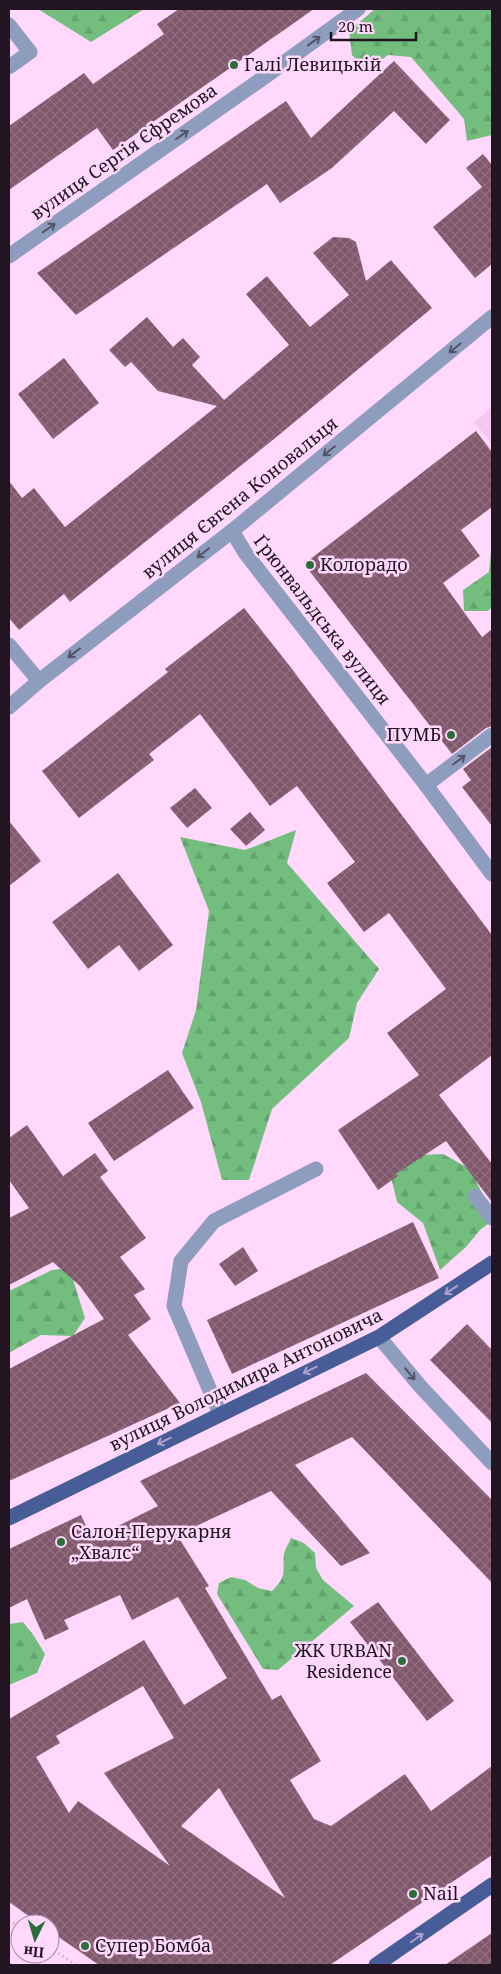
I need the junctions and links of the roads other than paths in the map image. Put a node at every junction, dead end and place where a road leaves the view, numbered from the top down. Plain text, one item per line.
1 (358, 9) edge
2 (9, 25) edge
3 (9, 67) edge
4 (9, 256) edge
5 (492, 317) edge
6 (232, 531) junction
7 (9, 645) edge
8 (39, 681) junction
9 (9, 707) edge
10 (492, 736) edge
11 (426, 785) junction
12 (492, 874) edge
13 (316, 1169) dead end
14 (475, 1196) dead end
15 (492, 1218) edge
16 (492, 1263) edge
17 (379, 1337) junction
18 (220, 1414) junction
19 (492, 1463) edge
20 (9, 1518) edge
21 (492, 1886) edge
22 (376, 1965) edge

4 -> 1 street, вулиця Сергія Єфремова
2 - 3 street
5 -> 6 street, вулиця Євгена Коновальця
6 -> 8 street, вулиця Євгена Коновальця
6 - 11 street, Ґрюнвальдська вулиця
7 - 8 street
8 - 9 street, вулиця Євгена Коновальця
11 -> 10 street
11 - 12 street, Ґрюнвальдська вулиця
13 - 18 street
14 - 15 street
16 -> 17 main road, вулиця Володимира Антоновича
17 -> 18 main road, вулиця Володимира Антоновича
17 -> 19 street
18 -> 20 main road, вулиця Володимира Антоновича
22 -> 21 main road

